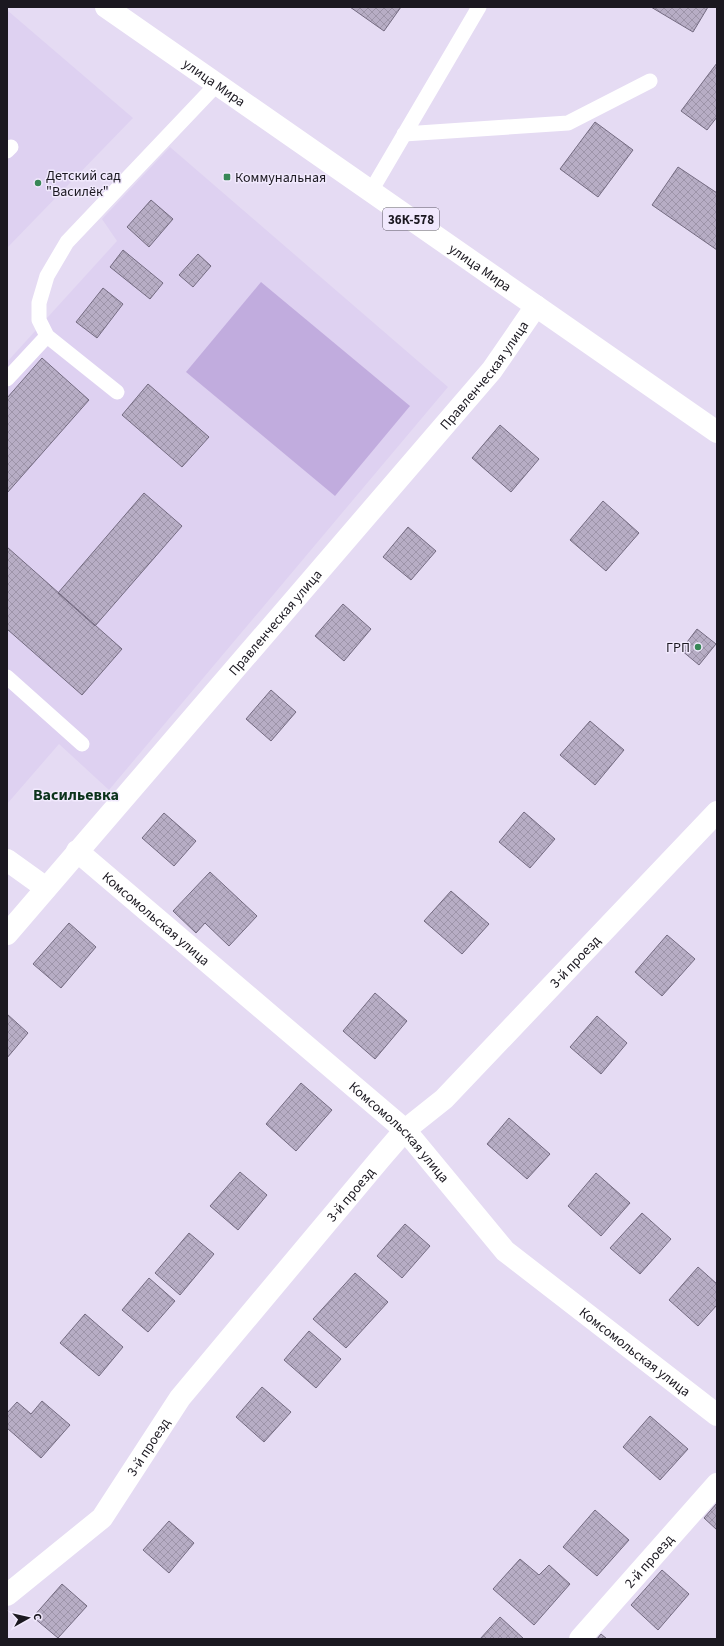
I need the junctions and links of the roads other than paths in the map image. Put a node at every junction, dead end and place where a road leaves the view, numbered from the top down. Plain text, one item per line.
1 (106, 7) edge
2 (479, 7) edge
3 (650, 81) dead end
4 (217, 84) junction
5 (404, 134) junction
6 (371, 191) junction
7 (536, 306) junction
8 (47, 336) junction
9 (7, 379) edge
10 (117, 392) dead end
11 (717, 432) edge
12 (7, 677) edge
13 (82, 744) dead end
14 (717, 812) edge
15 (77, 851) junction
16 (7, 860) edge
17 (46, 888) junction
18 (7, 934) edge
19 (405, 1130) junction
20 (717, 1415) edge
21 (717, 1484) edge
22 (7, 1595) edge
23 (580, 1639) edge

1 - 4 street, улица Мира / 36К-578
2 - 5 lane
3 - 5 lane
4 - 6 street, улица Мира / 36К-578
4 - 8 lane
5 - 6 lane
6 - 7 street, улица Мира / 36К-578
7 - 11 street, улица Мира / 36К-578
7 - 15 street, Правленческая улица
8 - 9 lane
8 - 10 lane
12 - 13 lane
14 - 19 street, 3-й проезд
15 - 17 street, Правленческая улица
15 - 19 street, Комсомольская улица
16 - 17 street
17 - 18 street, Правленческая улица
19 - 20 street, Комсомольская улица
19 - 22 street, 3-й проезд
21 - 23 street, 2-й проезд

